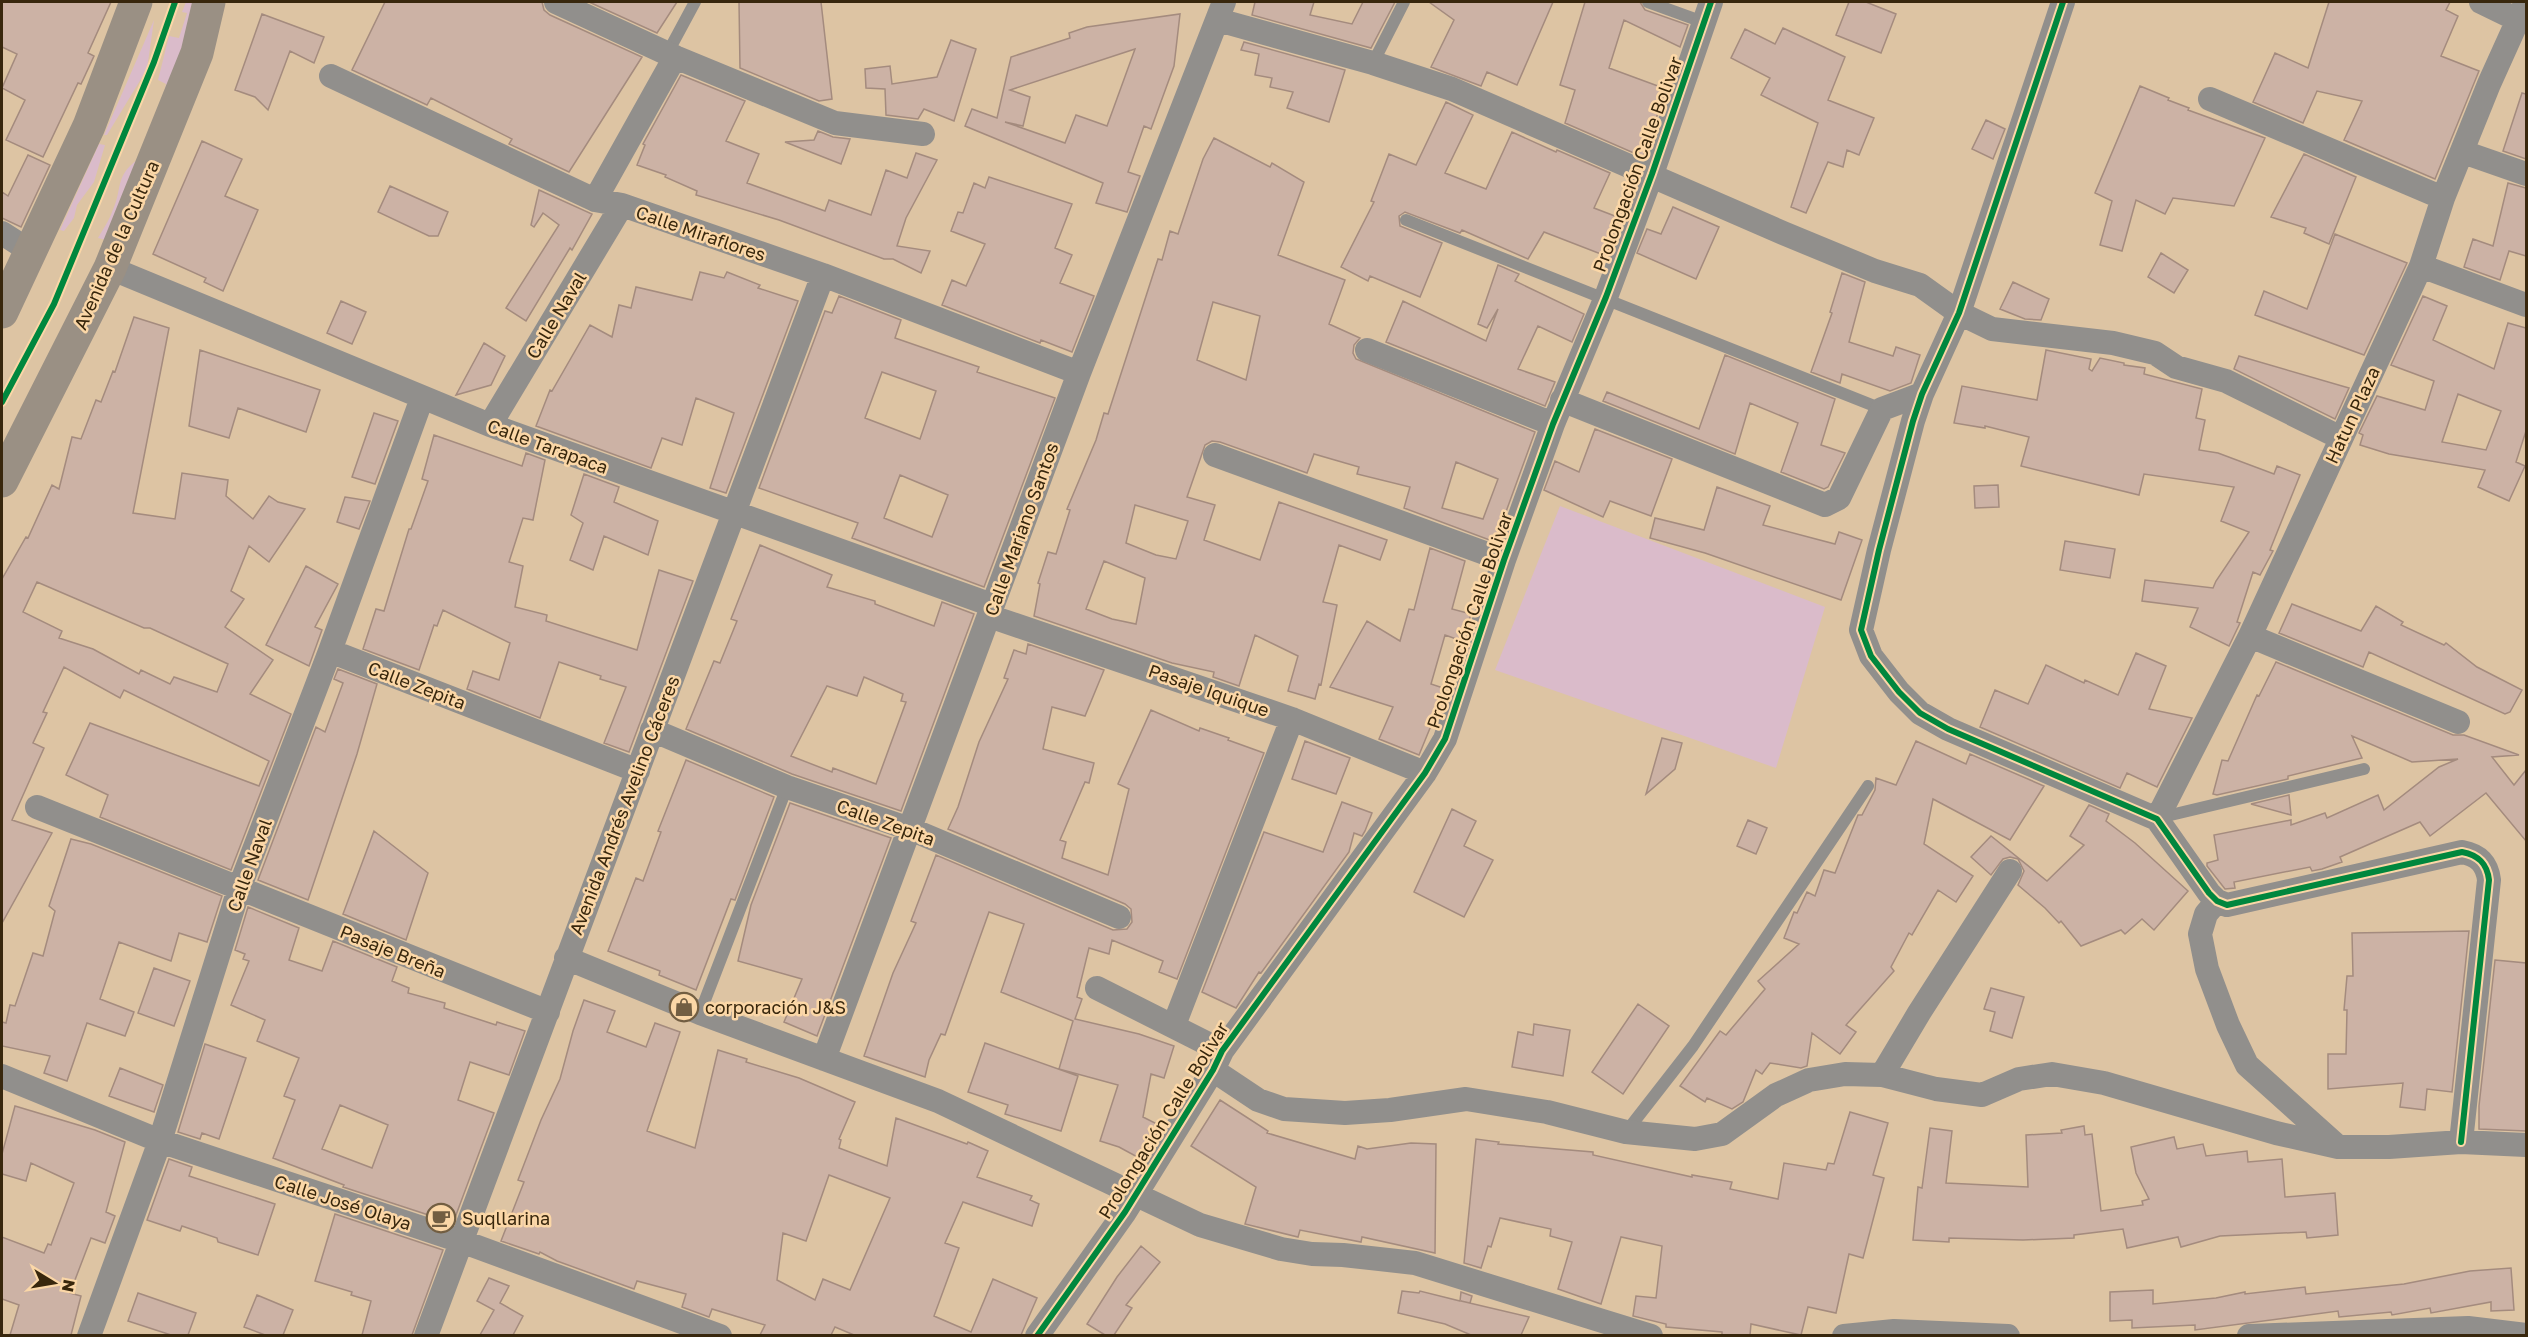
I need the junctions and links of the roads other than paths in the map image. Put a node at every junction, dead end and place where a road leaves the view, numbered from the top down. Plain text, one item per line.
1 (136, 2) edge
2 (209, 2) edge
3 (556, 2) edge
4 (694, 2) edge
5 (1404, 2) edge
6 (1648, 2) edge
7 (2063, 2) edge
8 (2481, 2) edge
9 (1221, 11) edge
10 (2522, 11) edge
11 (1707, 12) edge
12 (671, 56) junction
13 (1373, 63) junction
14 (331, 76) dead end
15 (2210, 99) dead end
16 (923, 134) dead end
17 (2463, 152) junction
18 (1652, 174) junction
19 (2526, 174) edge
20 (2443, 198) junction
21 (595, 200) junction
22 (622, 206) junction
23 (1406, 220) dead end
24 (2, 233) edge
25 (30, 251) junction
26 (2421, 266) junction
27 (110, 268) junction
28 (823, 275) junction
29 (1606, 297) junction
30 (2526, 305) edge
31 (2, 312) edge
32 (1959, 313) junction
33 (1367, 350) dead end
34 (1079, 373) junction
35 (1922, 394) junction
36 (422, 398) junction
37 (1562, 400) junction
38 (1882, 409) junction
39 (1553, 424) junction
40 (489, 425) junction
41 (2341, 438) junction
42 (1215, 455) dead end
43 (2, 481) edge
44 (734, 513) junction
45 (1504, 560) junction
46 (991, 610) junction
47 (2250, 636) junction
48 (330, 651) junction
49 (1292, 719) junction
50 (2458, 722) dead end
51 (652, 730) junction
52 (2364, 769) dead end
53 (638, 771) junction
54 (1425, 773) junction
55 (1868, 786) dead end
56 (787, 787) junction
57 (37, 807) dead end
58 (2157, 819) junction
59 (910, 829) junction
60 (2010, 871) dead end
61 (239, 889) junction
62 (2217, 901) junction
63 (1119, 917) dead end
64 (566, 958) junction
65 (1097, 988) dead end
66 (548, 1012) junction
67 (700, 1013) junction
68 (1174, 1025) junction
69 (824, 1059) junction
70 (1217, 1060) junction
71 (1882, 1075) junction
72 (2, 1076) edge
73 (1626, 1132) junction
74 (160, 1141) junction
75 (2461, 1142) junction
76 (2526, 1145) edge
77 (2338, 1147) junction
78 (1135, 1194) junction
79 (461, 1241) junction
80 (2333, 1333) edge
81 (89, 1335) edge
82 (426, 1335) edge
83 (720, 1335) edge
84 (1037, 1335) edge
85 (1652, 1335) edge
86 (1844, 1335) edge
87 (2008, 1335) edge
88 (2249, 1335) edge
89 (2526, 1335) edge

1 - 25 highway
2 - 27 highway, Avenida de la Cultura
3 - 12 street
4 - 12 lane
5 - 13 lane
6 - 11 lane
7 - 32 street
8 - 10 street
9 - 13 street
9 - 34 street, Calle Mariano Santos
10 - 17 street, Hatun Plaza
11 - 18 street, Prolongación Calle Bolivar
12 - 16 street
12 - 21 street
13 - 18 street
14 - 21 street, Calle Miraflores
15 - 20 street
17 - 19 street
17 - 20 street, Hatun Plaza
18 - 29 street, Prolongación Calle Bolivar
18 - 32 street
20 - 26 street, Hatun Plaza
21 - 22 street, Calle Miraflores
22 - 28 street, Calle Miraflores
22 - 40 street, Calle Naval
23 - 29 lane
24 - 25 street
25 - 31 highway
26 - 30 street
26 - 41 street, Hatun Plaza
27 - 36 street, Calle Tarapaca
27 - 43 highway, Avenida de la Cultura
28 - 34 street, Calle Miraflores
28 - 44 street, Avenida Andrés Avelino Cáceres
29 - 37 street, Prolongación Calle Bolivar
29 - 38 lane
32 - 35 street
32 - 41 street
33 - 39 street
34 - 46 street, Calle Mariano Santos
35 - 38 street
35 - 58 street
36 - 40 street, Calle Tarapaca
36 - 48 street, Calle Naval
37 - 38 street
37 - 39 street, Prolongación Calle Bolivar
39 - 45 street, Prolongación Calle Bolivar
40 - 44 street, Calle Tarapaca
41 - 47 street, Hatun Plaza
42 - 45 street
44 - 46 street, Calle Tarapaca
44 - 51 street, Avenida Andrés Avelino Cáceres
45 - 54 street, Prolongación Calle Bolivar
46 - 49 street, Pasaje Iquique
46 - 59 street, Calle Mariano Santos
47 - 50 street
47 - 58 street, Hatun Plaza
48 - 53 street, Calle Zepita
48 - 61 street, Calle Naval
49 - 54 street, Pasaje Iquique
49 - 68 street
51 - 53 street, Avenida Andrés Avelino Cáceres
51 - 56 street, Calle Zepita
52 - 58 lane
53 - 64 street, Avenida Andrés Avelino Cáceres
54 - 70 street, Prolongación Calle Bolivar
55 - 73 lane
56 - 59 street, Calle Zepita
56 - 67 lane
57 - 61 street, Pasaje Breña
58 - 62 street
59 - 63 street, Calle Zepita
59 - 69 street, Calle Mariano Santos
60 - 71 street
61 - 66 street, Pasaje Breña
61 - 74 street, Calle Naval
62 - 75 street
62 - 77 street
64 - 66 street, Avenida Andrés Avelino Cáceres
64 - 67 street
65 - 68 street
66 - 79 street, Avenida Andrés Avelino Cáceres
67 - 69 street
68 - 70 street
69 - 78 street
70 - 73 street
70 - 78 street, Prolongación Calle Bolivar
71 - 73 street
71 - 77 street
72 - 74 street, Calle José Olaya
74 - 79 street, Calle José Olaya
74 - 81 street, Calle Naval
75 - 76 street
75 - 77 street
78 - 84 street, Prolongación Calle Bolivar
78 - 85 street
79 - 82 street, Avenida Andrés Avelino Cáceres
79 - 83 street, Calle José Olaya
80 - 88 street
80 - 89 street
86 - 87 street

